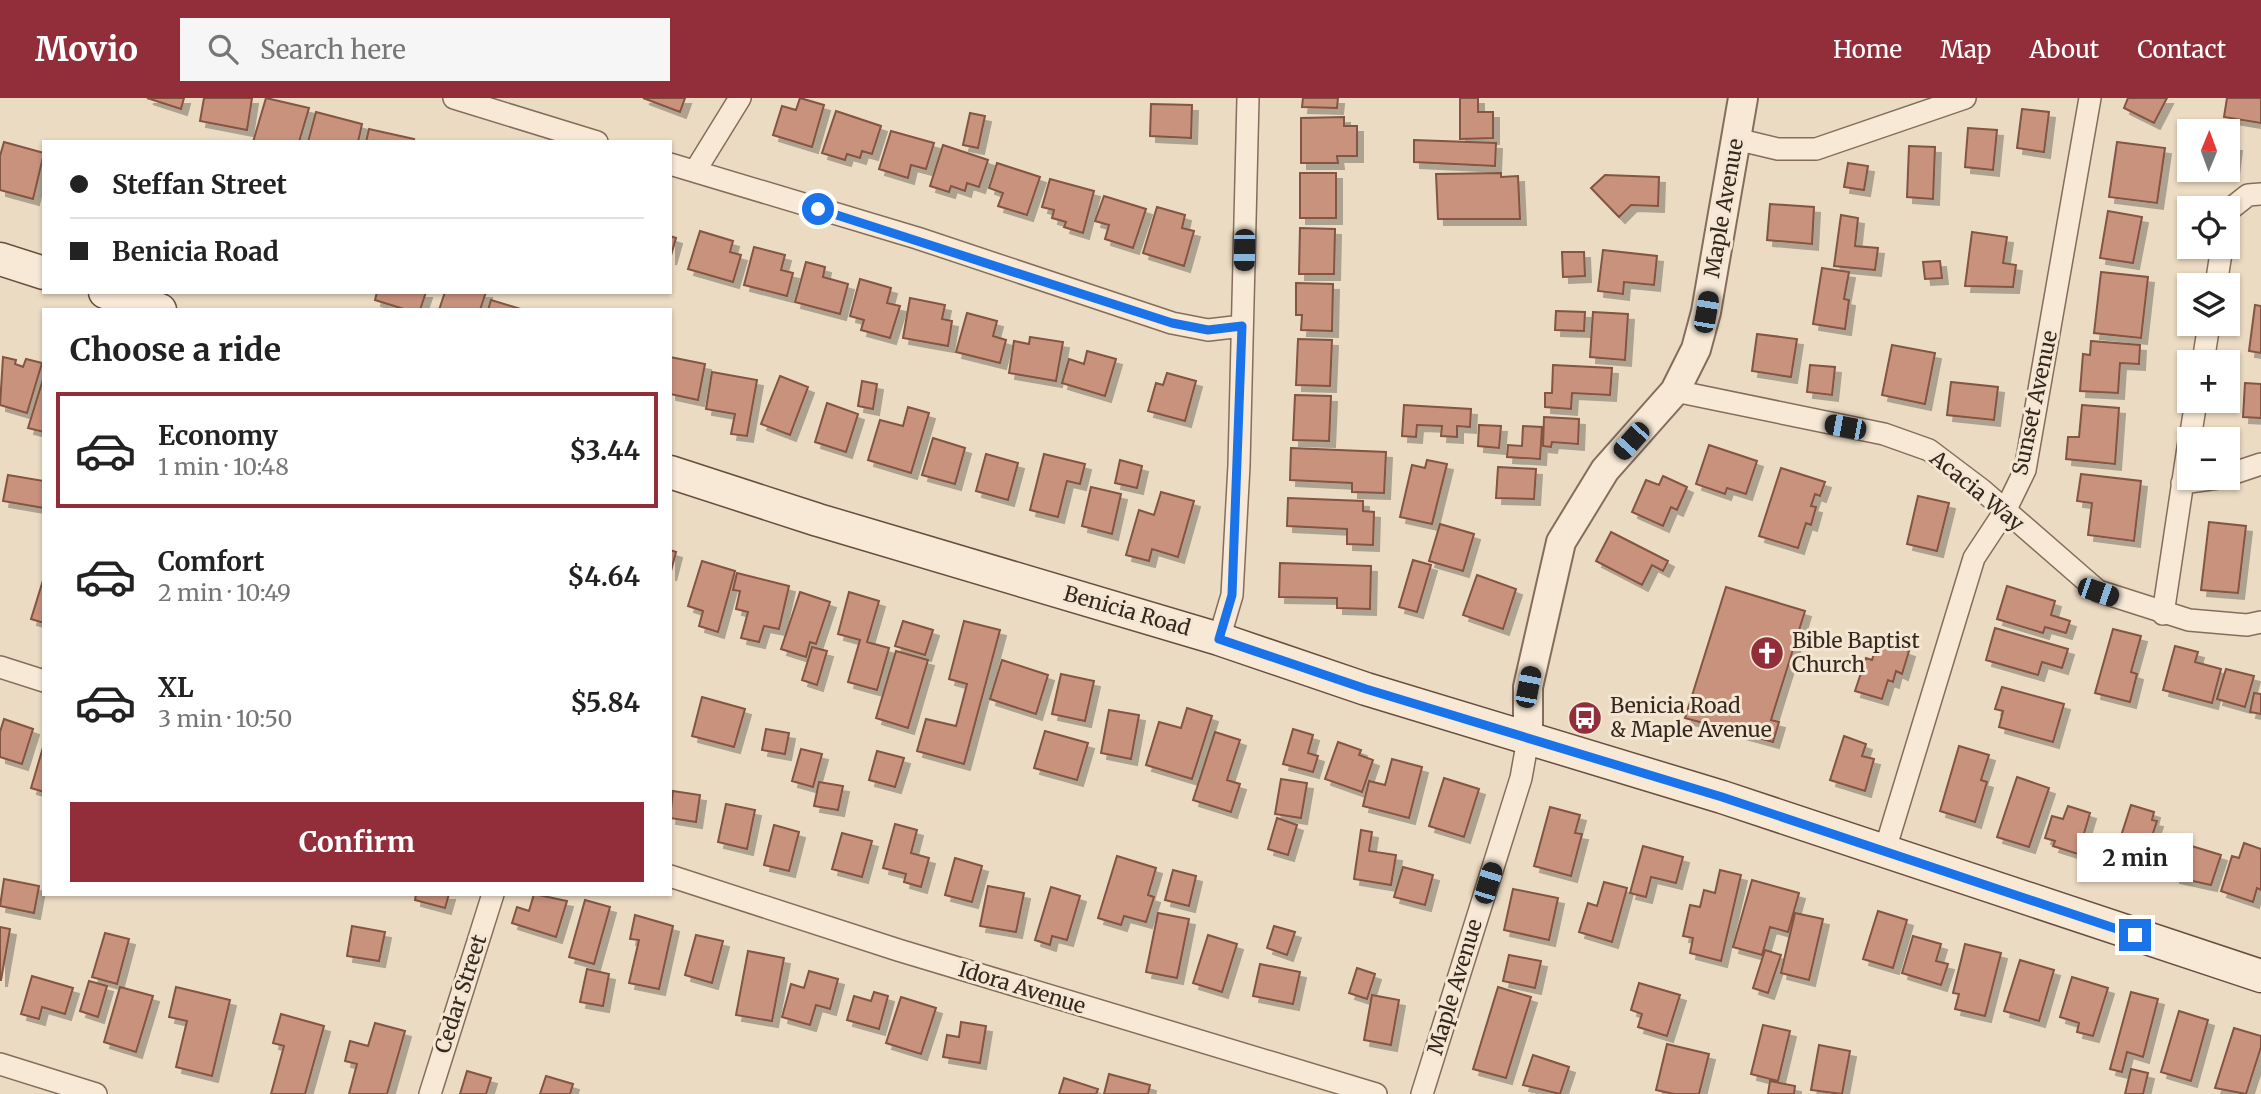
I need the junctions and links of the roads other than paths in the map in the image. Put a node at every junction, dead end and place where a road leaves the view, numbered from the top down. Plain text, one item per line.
1 (454, 98) edge
2 (740, 98) edge
3 (1248, 98) edge
4 (1743, 98) edge
5 (1965, 98) edge
6 (2090, 98) edge
7 (1737, 139) junction
8 (590, 140) edge
9 (672, 165) edge
10 (695, 172) junction
11 (2261, 194) edge
12 (2240, 201) edge
13 (0, 259) edge
14 (42, 272) edge
15 (111, 294) edge
16 (154, 308) edge
17 (1242, 326) junction
18 (1675, 391) junction
19 (2261, 464) edge
20 (2240, 471) edge
21 (672, 473) edge
22 (2181, 490) edge
23 (2005, 511) junction
24 (2163, 614) junction
25 (2261, 622) edge
26 (1219, 639) junction
27 (0, 667) edge
28 (42, 680) edge
29 (1528, 739) junction
30 (1884, 853) junction
31 (672, 877) edge
32 (492, 896) edge
33 (2261, 976) edge
34 (0, 1064) edge
35 (96, 1094) edge
36 (430, 1094) edge
37 (1376, 1094) edge
38 (1422, 1094) edge

1 - 8 street
2 - 10 street
3 - 17 street
4 - 7 street, Maple Avenue
5 - 7 street
6 - 23 street, Sunset Avenue
7 - 18 street, Maple Avenue
9 - 10 street
10 - 17 street
11 - 12 street
13 - 14 main road
15 - 16 main road
17 - 26 street
18 - 23 street, Acacia Way
18 - 29 street, Maple Avenue
19 - 20 street
21 - 26 main road, Benicia Road
22 - 24 street
23 - 24 street, Acacia Way
23 - 30 street, Sunset Avenue
24 - 25 street, Acacia Way
26 - 29 main road, Benicia Road
27 - 28 street
29 - 30 main road, Benicia Road
29 - 38 street, Maple Avenue
30 - 33 main road, Benicia Road
31 - 37 street, Idora Avenue
32 - 36 street, Cedar Street
34 - 35 street

